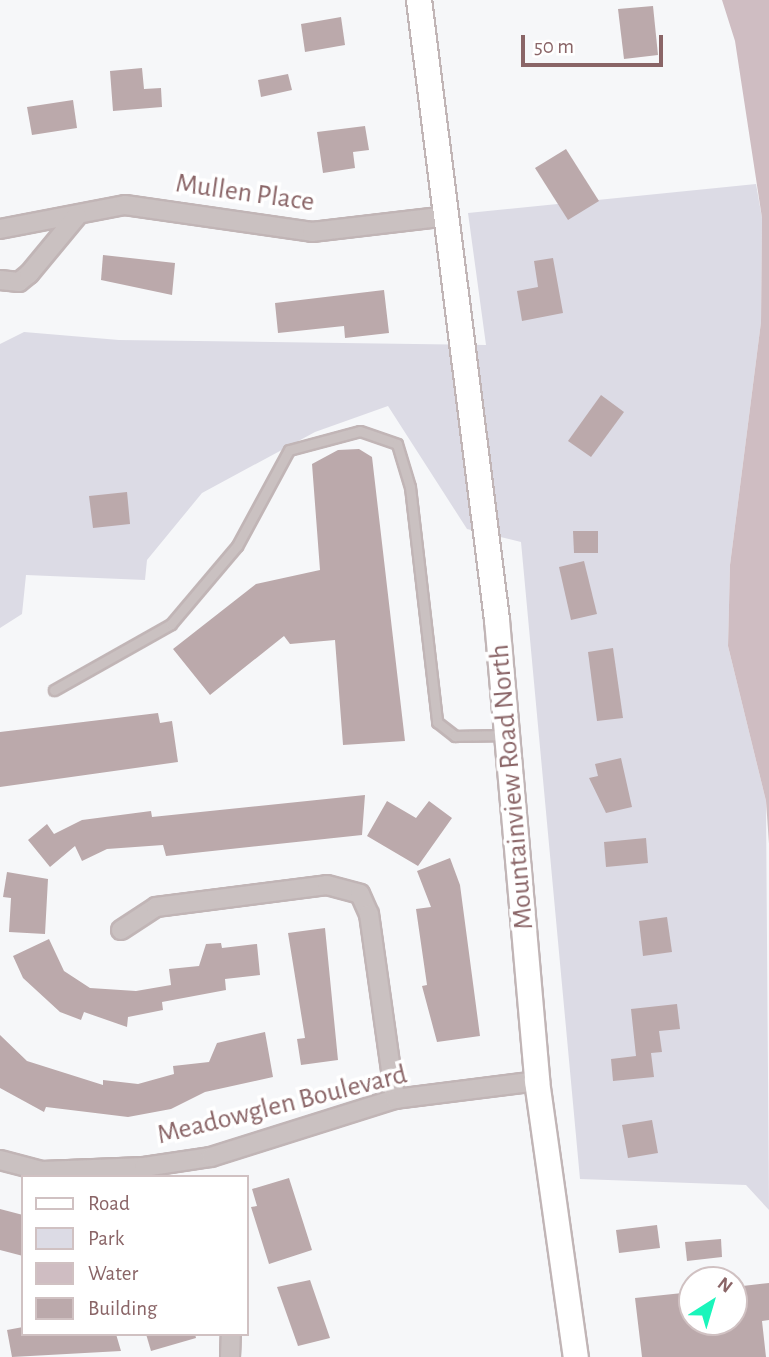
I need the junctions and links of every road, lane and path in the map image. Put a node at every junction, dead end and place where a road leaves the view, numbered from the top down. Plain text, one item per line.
1 (419, 0) edge
2 (78, 216) junction
3 (447, 216) junction
4 (0, 229) edge
5 (0, 280) edge
6 (54, 690) dead end
7 (508, 735) junction
8 (121, 930) dead end
9 (537, 1081) junction
10 (395, 1099) junction
11 (0, 1160) edge
12 (189, 1168) edge
13 (231, 1336) edge
14 (230, 1357) edge
15 (576, 1357) edge

1 - 3 main road, Mountainview Road North
2 - 3 street, Mullen Place
2 - 4 street, Mullen Place
2 - 5 street
3 - 7 main road, Mountainview Road North
6 - 7 lane
7 - 9 main road, Mountainview Road North
8 - 10 street
9 - 10 street, Meadowglen Boulevard
9 - 15 main road, Mountainview Road North
10 - 12 street, Meadowglen Boulevard
11 - 12 street, Meadowglen Boulevard
13 - 14 street

